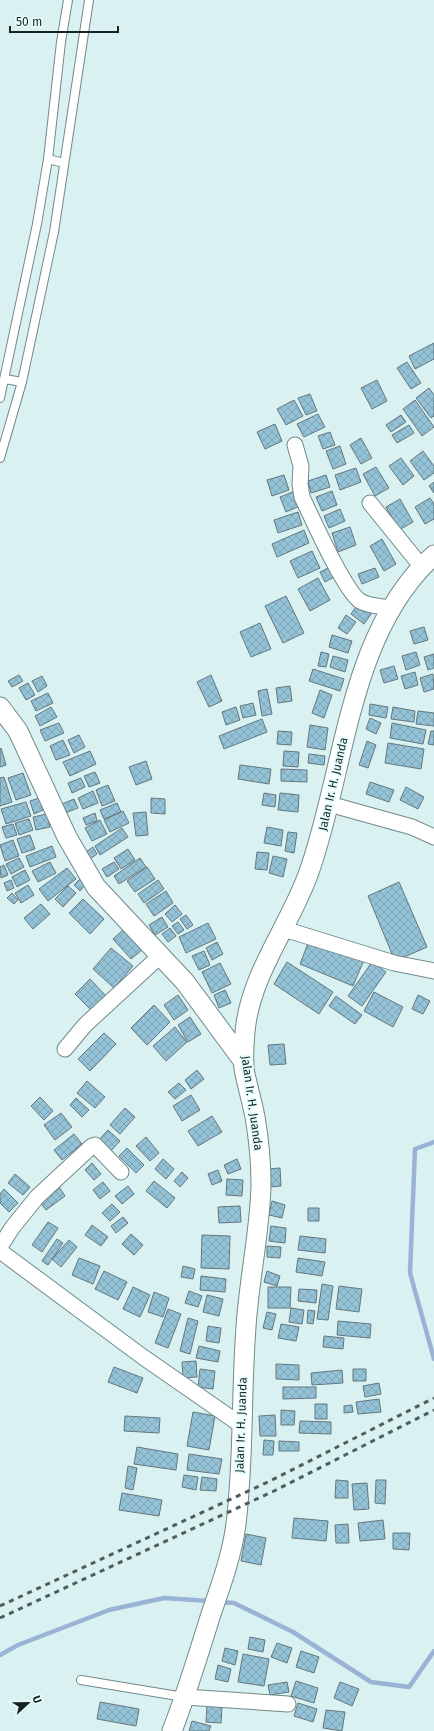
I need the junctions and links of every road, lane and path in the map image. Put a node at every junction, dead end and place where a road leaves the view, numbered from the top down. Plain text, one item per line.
1 (68, 0) edge
2 (89, 0) edge
3 (48, 159) junction
4 (64, 163) junction
5 (6, 379) junction
6 (22, 382) junction
7 (0, 398) edge
8 (295, 446) dead end
9 (0, 458) edge
10 (370, 503) dead end
11 (428, 560) edge
12 (390, 608) junction
13 (0, 707) edge
14 (328, 804) junction
15 (434, 837) edge
16 (284, 929) junction
17 (161, 955) junction
18 (434, 971) edge
19 (65, 1049) dead end
20 (244, 1062) junction
21 (121, 1172) dead end
22 (0, 1247) edge
23 (0, 1251) edge
24 (241, 1425) junction
25 (81, 1680) dead end
26 (185, 1697) junction
27 (288, 1704) dead end
28 (172, 1731) edge

1 - 3 lane
2 - 4 lane
3 - 4 lane
3 - 5 lane
4 - 6 lane
5 - 6 lane
5 - 7 lane
6 - 9 lane
8 - 12 street
10 - 11 street
11 - 12 street, Jalan Ir. H. Juanda
12 - 14 street, Jalan Ir. H. Juanda
13 - 17 street
14 - 15 street
14 - 16 street, Jalan Ir. H. Juanda
16 - 18 street
16 - 20 street, Jalan Ir. H. Juanda
17 - 19 street
17 - 20 street
20 - 24 street, Jalan Ir. H. Juanda
21 - 22 street
23 - 24 street
24 - 26 street, Jalan Ir. H. Juanda
25 - 26 lane
26 - 27 street
26 - 28 street, Jalan Ir. H. Juanda

